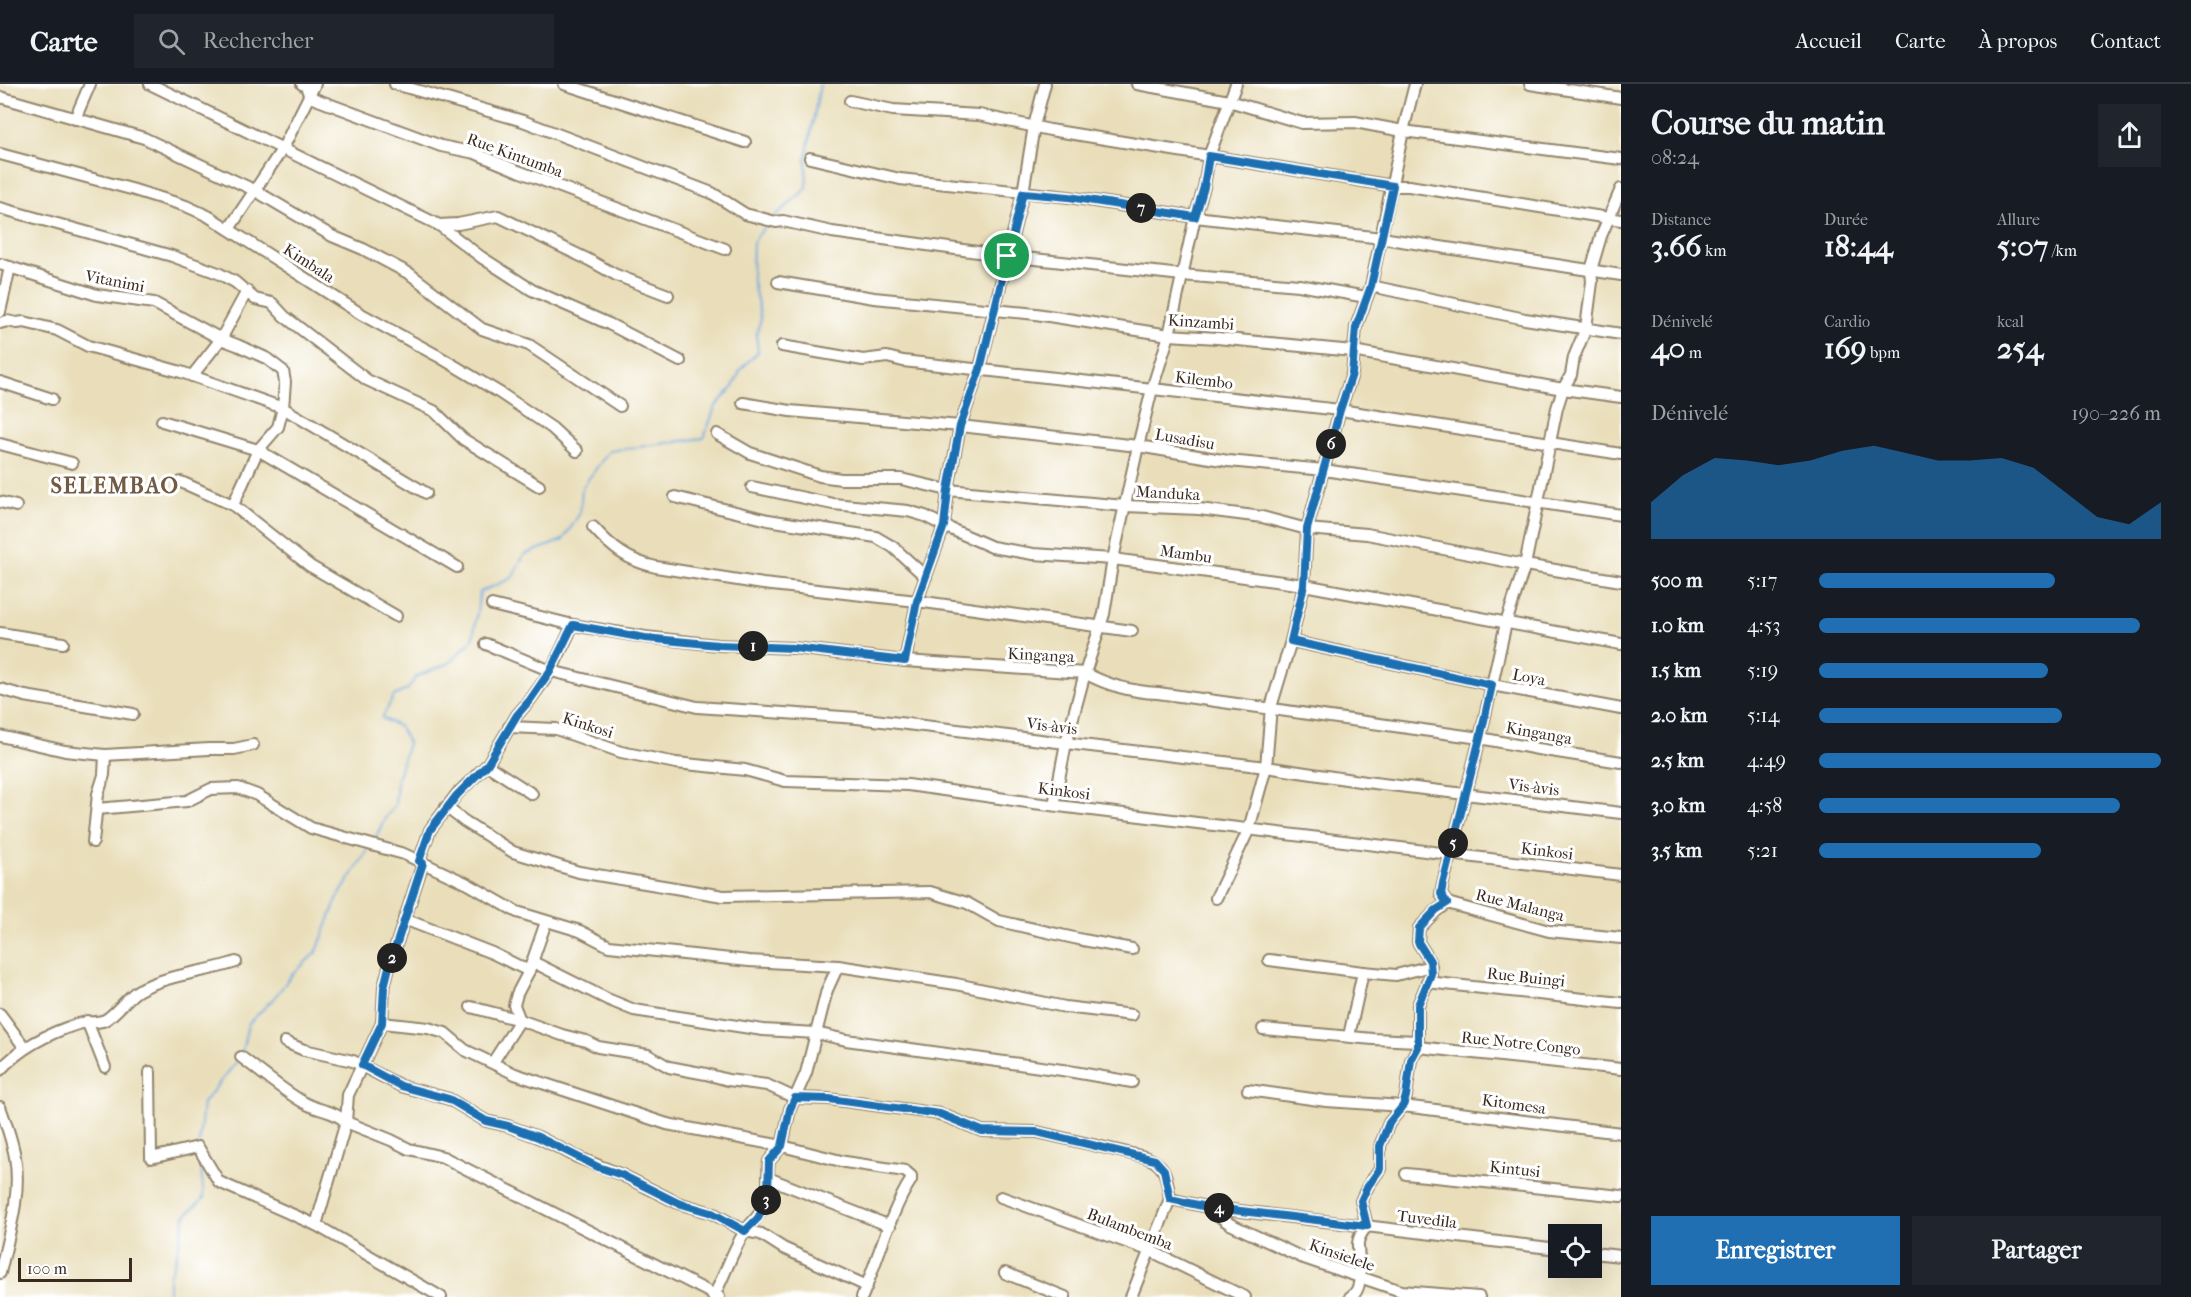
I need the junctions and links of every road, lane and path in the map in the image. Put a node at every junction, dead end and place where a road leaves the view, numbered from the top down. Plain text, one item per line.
1 (90, 84) edge
2 (150, 84) edge
3 (302, 84) edge
4 (315, 84) edge
5 (395, 84) edge
6 (564, 84) edge
7 (1045, 84) edge
8 (1137, 84) edge
9 (1236, 84) edge
10 (1415, 84) edge
11 (1530, 84) edge
12 (0, 97) edge
13 (310, 97) junction
14 (1621, 98) edge
15 (849, 101) dead end
16 (1229, 101) junction
17 (75, 119) junction
18 (1034, 126) junction
19 (1403, 131) junction
20 (745, 142) dead end
21 (283, 148) junction
22 (0, 154) edge
23 (1209, 156) junction
24 (810, 158) dead end
25 (1621, 159) edge
26 (1393, 186) junction
27 (1621, 189) edge
28 (254, 190) junction
29 (1023, 193) junction
30 (0, 208) edge
31 (1195, 217) junction
32 (1607, 218) junction
33 (1621, 220) edge
34 (439, 225) junction
35 (229, 229) junction
36 (1382, 238) junction
37 (725, 249) dead end
38 (1007, 256) junction
39 (5, 266) edge
40 (1591, 270) junction
41 (1182, 275) junction
42 (1621, 275) edge
43 (778, 282) dead end
44 (1371, 286) junction
45 (247, 291) junction
46 (668, 295) dead end
47 (1366, 297) junction
48 (994, 310) junction
49 (0, 312) edge
50 (0, 323) edge
51 (1586, 328) junction
52 (1621, 334) edge
53 (1169, 335) junction
54 (221, 339) junction
55 (782, 346) dead end
56 (1353, 351) junction
57 (680, 361) dead end
58 (980, 369) junction
59 (192, 376) junction
60 (0, 382) edge
61 (1152, 389) junction
62 (1563, 389) junction
63 (1621, 397) edge
64 (52, 399) dead end
65 (743, 403) dead end
66 (620, 406) dead end
67 (283, 408) junction
68 (1340, 410) junction
69 (162, 421) dead end
70 (960, 426) junction
71 (717, 434) dead end
72 (0, 444) edge
73 (1550, 444) junction
74 (1138, 446) junction
75 (258, 450) junction
76 (577, 451) dead end
77 (1621, 454) edge
78 (72, 463) dead end
79 (1324, 470) junction
80 (181, 482) dead end
81 (539, 486) dead end
82 (752, 487) dead end
83 (948, 490) junction
84 (426, 493) dead end
85 (675, 497) dead end
86 (0, 502) edge
87 (1538, 502) junction
88 (233, 506) junction
89 (1125, 506) junction
90 (16, 507) dead end
91 (1621, 514) edge
92 (944, 526) junction
93 (594, 527) dead end
94 (1307, 529) junction
95 (1113, 559) junction
96 (1525, 565) junction
97 (457, 567) dead end
98 (926, 577) junction
99 (1621, 581) edge
100 (1304, 585) junction
101 (917, 601) junction
102 (492, 604) dead end
103 (396, 616) dead end
104 (1506, 623) junction
105 (573, 625) junction
106 (1101, 626) junction
107 (1132, 631) dead end
108 (0, 633) edge
109 (1291, 641) junction
110 (63, 643) dead end
111 (1621, 644) edge
112 (486, 645) dead end
113 (905, 661) junction
114 (550, 671) junction
115 (1085, 672) junction
116 (1492, 685) junction
117 (0, 689) edge
118 (1271, 707) junction
119 (1621, 709) edge
120 (133, 714) dead end
121 (509, 727) junction
122 (0, 736) edge
123 (1480, 738) junction
124 (1066, 743) junction
125 (253, 745) dead end
126 (105, 755) junction
127 (1621, 762) edge
128 (487, 765) junction
129 (1266, 767) junction
130 (1465, 794) junction
131 (532, 795) dead end
132 (1054, 805) junction
133 (446, 807) junction
134 (97, 809) junction
135 (1621, 813) edge
136 (1249, 829) junction
137 (93, 842) dead end
138 (1450, 854) junction
139 (421, 862) junction
140 (1621, 875) edge
141 (1216, 898) dead end
142 (1447, 903) junction
143 (404, 920) junction
144 (546, 922) junction
145 (1621, 938) edge
146 (1132, 948) dead end
147 (1269, 960) dead end
148 (236, 962) dead end
149 (838, 966) junction
150 (1431, 966) junction
151 (531, 967) junction
152 (1363, 972) junction
153 (1427, 982) junction
154 (1621, 1003) edge
155 (471, 1006) dead end
156 (0, 1014) edge
157 (1132, 1015) dead end
158 (520, 1020) junction
159 (87, 1021) junction
160 (382, 1023) junction
161 (1263, 1029) dead end
162 (816, 1033) junction
163 (1349, 1036) junction
164 (285, 1042) dead end
165 (1418, 1044) junction
166 (25, 1048) junction
167 (241, 1057) dead end
168 (493, 1062) junction
169 (362, 1065) junction
170 (105, 1067) dead end
171 (1621, 1069) edge
172 (0, 1070) edge
173 (150, 1072) dead end
174 (1132, 1082) dead end
175 (1248, 1090) dead end
176 (795, 1098) junction
177 (1403, 1106) junction
178 (0, 1107) edge
179 (346, 1122) junction
180 (1621, 1133) edge
181 (782, 1146) junction
182 (1407, 1174) dead end
183 (768, 1178) junction
184 (1621, 1196) edge
185 (1001, 1197) dead end
186 (1170, 1199) junction
187 (1207, 1207) junction
188 (316, 1225) junction
189 (890, 1226) junction
190 (1367, 1226) junction
191 (745, 1231) junction
192 (1548, 1248) edge
193 (1151, 1251) junction
194 (1602, 1254) edge
195 (1621, 1256) edge
196 (0, 1273) edge
197 (1005, 1273) dead end
198 (1359, 1277) junction
199 (867, 1286) junction
200 (716, 1296) edge
201 (441, 1297) edge
202 (862, 1297) edge
203 (1065, 1297) edge
204 (1131, 1297) edge
205 (1245, 1297) edge
206 (1350, 1297) edge
207 (1479, 1297) edge

1 - 17 street
2 - 21 street
3 - 13 street
4 - 13 street
5 - 38 street
6 - 20 street
7 - 18 street
8 - 16 street
9 - 16 street
10 - 19 street
11 - 14 street
12 - 17 street
13 - 21 street
13 - 37 street, Rue Kintumba
15 - 18 street
16 - 19 street
16 - 23 street
17 - 28 street
18 - 23 street
18 - 29 street
19 - 25 street
19 - 26 street
21 - 28 street
21 - 34 street
22 - 35 street, Kimbala
23 - 26 street
23 - 31 street
24 - 29 street
26 - 32 street
26 - 36 street
27 - 32 street
28 - 35 street
28 - 66 street
29 - 31 street
29 - 38 street
30 - 45 street
31 - 36 street
31 - 41 street
32 - 33 street
32 - 40 street
34 - 46 street
34 - 57 street
35 - 76 street, Kimbala
36 - 40 street
36 - 44 street
38 - 41 street
38 - 48 street
39 - 49 street
39 - 54 street, Vitanimi
40 - 42 street
40 - 51 street
41 - 47 street
41 - 53 street
43 - 48 street, Kinzambi
44 - 47 street
44 - 51 street
45 - 54 street
45 - 81 street
47 - 56 street
48 - 53 street, Kinzambi
48 - 58 street
50 - 59 street
51 - 52 street
51 - 62 street
53 - 56 street, Kinzambi
53 - 61 street
54 - 59 street
54 - 67 street, Vitanimi
55 - 58 street, Kilembo
56 - 62 street, Kinzambi
56 - 68 street
58 - 61 street, Kilembo
58 - 70 street
59 - 67 street
60 - 64 street
61 - 68 street, Kilembo
61 - 74 street
62 - 63 street, Kinzambi
62 - 73 street
65 - 70 street, Lusadisu
67 - 75 street
67 - 84 street
68 - 73 street, Kilembo
68 - 79 street
69 - 75 street
70 - 74 street, Lusadisu
70 - 83 street
71 - 83 street, Manduka
72 - 78 street
73 - 77 street, Kilembo
73 - 87 street
74 - 79 street, Lusadisu
74 - 89 street
75 - 88 street
75 - 97 street
79 - 87 street, Lusadisu
79 - 94 street
80 - 88 street
82 - 92 street, Mambu
83 - 89 street, Manduka
83 - 92 street
85 - 98 street
86 - 90 street
87 - 91 street, Lusadisu
87 - 96 street
88 - 103 street
89 - 94 street, Manduka
89 - 95 street
92 - 95 street, Mambu
92 - 98 street
93 - 101 street
94 - 96 street, Manduka
94 - 100 street
95 - 100 street, Mambu
95 - 106 street
96 - 99 street, Manduka
96 - 104 street
98 - 101 street
100 - 104 street, Mambu
100 - 109 street
101 - 106 street
101 - 113 street
102 - 105 street, Kinganga
104 - 111 street, Mambu
104 - 116 street
105 - 113 street, Kinganga
105 - 114 street
106 - 107 street
106 - 115 street
108 - 110 street
109 - 116 street, Loya
109 - 118 street
112 - 114 street, Vis-àvis
113 - 115 street, Kinganga
114 - 121 street
114 - 124 street, Vis-àvis
115 - 118 street, Kinganga
115 - 124 street
116 - 119 street, Loya
116 - 123 street
117 - 120 street
118 - 123 street, Kinganga
118 - 129 street
121 - 128 street
121 - 132 street, Kinkosi
122 - 126 street
123 - 127 street, Kinganga
123 - 130 street
124 - 129 street, Vis-àvis
124 - 132 street
125 - 126 street
126 - 134 street
128 - 131 street
128 - 133 street
129 - 130 street, Vis-àvis
129 - 136 street
130 - 135 street, Vis-àvis
130 - 138 street
132 - 136 street, Kinkosi
133 - 139 street
133 - 146 street
134 - 137 street
134 - 139 street
136 - 138 street, Kinkosi
136 - 141 street
138 - 140 street, Kinkosi
138 - 142 street
139 - 143 street
139 - 144 street
142 - 145 street, Rue Malanga
142 - 150 street
143 - 151 street
143 - 160 street
144 - 149 street
144 - 151 street
147 - 152 street
148 - 159 street
149 - 157 street
149 - 162 street
150 - 152 street
150 - 153 street
151 - 158 street
151 - 162 street
152 - 163 street
153 - 154 street, Rue Buingi
153 - 165 street
155 - 158 street
156 - 166 street
158 - 168 street
158 - 176 street
159 - 166 street
159 - 170 street
160 - 168 street
160 - 169 street
161 - 163 street, Rue Notre Congo
162 - 174 street
162 - 176 street
163 - 165 street, Rue Notre Congo
164 - 169 street
165 - 171 street, Rue Notre Congo
165 - 177 street
166 - 172 street
167 - 179 street
168 - 181 street
169 - 179 street
169 - 191 street
173 - 188 street
175 - 177 street, Kitomesa
176 - 181 street
176 - 186 street
177 - 180 street, Kitomesa
177 - 190 street
178 - 196 street
179 - 188 street
179 - 200 street
181 - 183 street
181 - 189 street
182 - 184 street, Kintusi
183 - 189 street
183 - 191 street
185 - 193 street, Bulambemba
186 - 187 street, Tuvedila
186 - 193 street
187 - 190 street, Tuvedila
187 - 198 street, Kinsielele
188 - 201 street
189 - 199 street
190 - 192 street, Tuvedila
190 - 198 street
191 - 199 street
191 - 200 street
193 - 204 street
193 - 205 street, Bulambemba
194 - 195 street
197 - 203 street
198 - 206 street
198 - 207 street, Kinsielele
199 - 202 street

